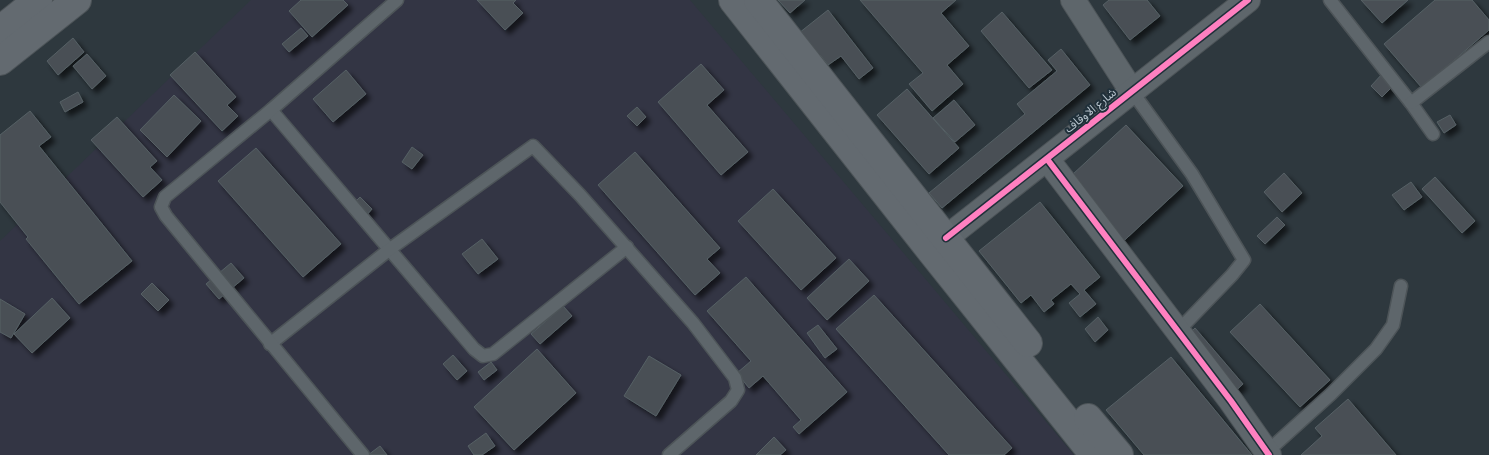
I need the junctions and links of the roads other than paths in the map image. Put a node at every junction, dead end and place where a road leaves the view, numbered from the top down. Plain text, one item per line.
1 (38, 0) edge
2 (397, 0) edge
3 (733, 0) edge
4 (758, 0) edge
5 (1073, 0) edge
6 (1248, 0) edge
7 (1330, 0) edge
8 (70, 2) edge
9 (0, 30) edge
10 (774, 36) junction
11 (1489, 42) edge
12 (0, 61) edge
13 (1132, 90) junction
14 (1411, 104) junction
15 (271, 110) junction
16 (846, 127) junction
17 (1433, 134) dead end
18 (1047, 159) junction
19 (946, 238) junction
20 (627, 247) junction
21 (390, 249) junction
22 (1402, 286) dead end
23 (1178, 331) junction
24 (270, 344) junction
25 (1269, 453) edge
26 (363, 455) edge
27 (669, 455) edge
28 (1094, 455) edge
29 (1119, 455) edge

1 - 9 main road
2 - 15 lane
3 - 10 main road
4 - 10 main road
5 - 13 street
6 - 13 street, شارع الاوقاف
7 - 14 lane
8 - 12 main road
10 - 16 main road
11 - 14 lane
13 - 18 street, شارع الاوقاف
13 - 23 lane
14 - 17 lane
15 - 21 lane
15 - 24 lane
16 - 19 main road
16 - 28 main road
18 - 19 street, شارع الاوقاف
18 - 23 street
19 - 29 main road
20 - 21 lane
20 - 21 lane
20 - 27 lane
21 - 24 lane
22 - 25 lane
23 - 25 street
24 - 26 lane

